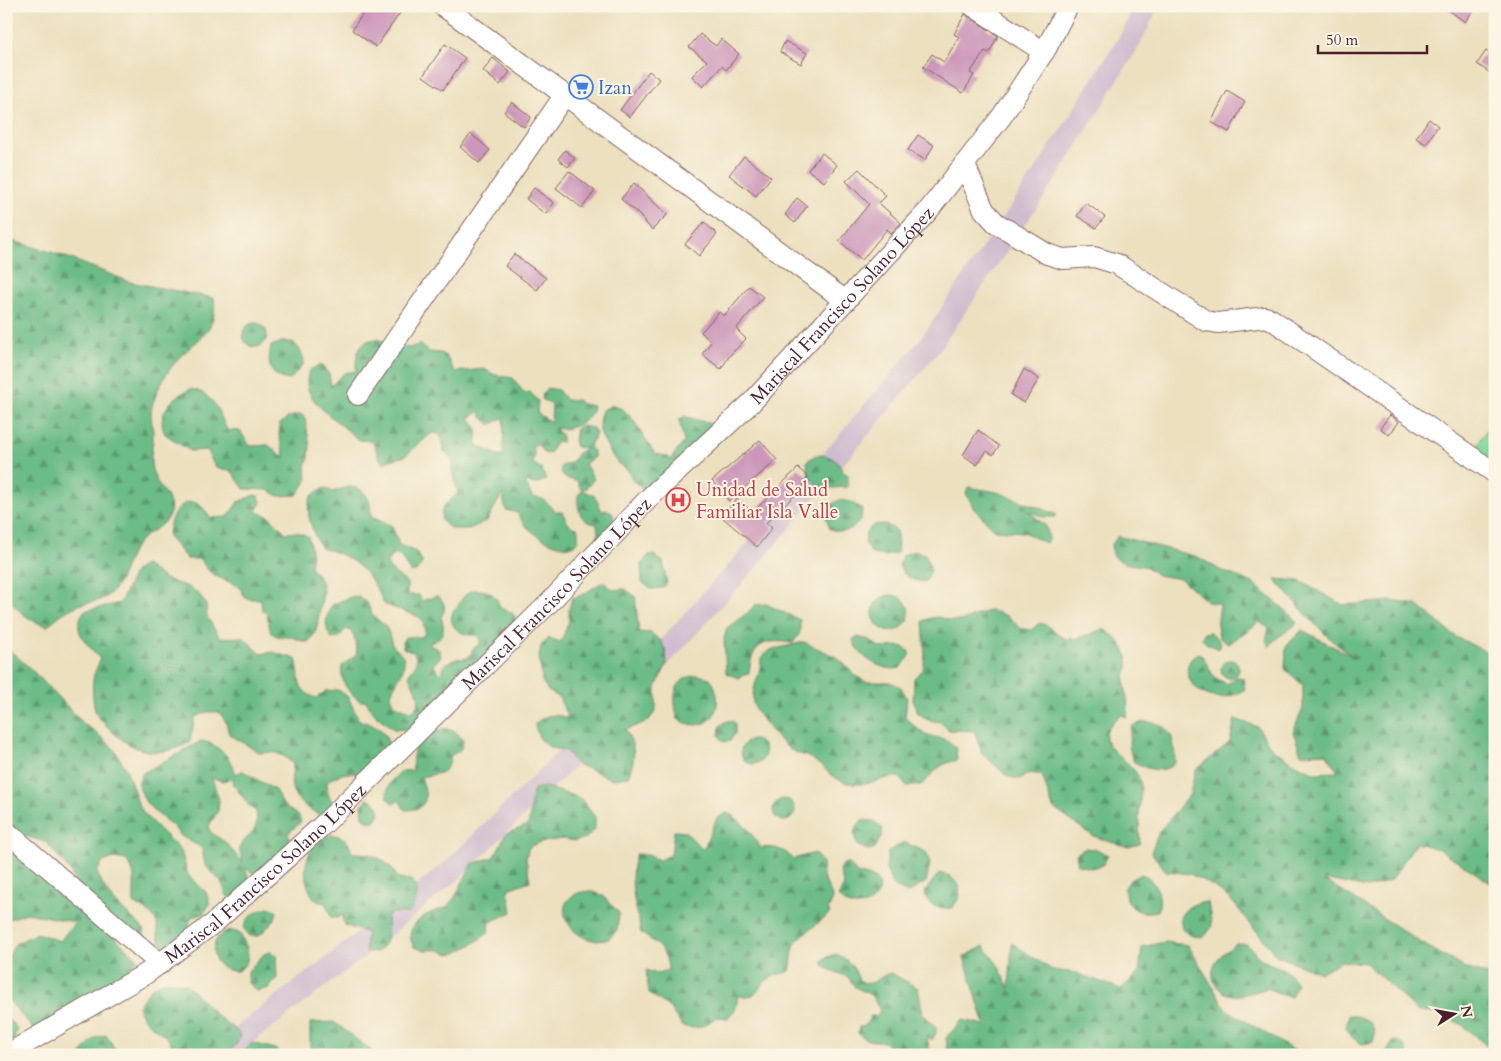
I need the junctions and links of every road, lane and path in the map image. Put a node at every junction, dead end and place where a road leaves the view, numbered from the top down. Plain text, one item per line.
1 (444, 6) edge
2 (973, 6) edge
3 (1068, 6) edge
4 (1044, 52) junction
5 (564, 96) junction
6 (965, 165) junction
7 (846, 301) junction
8 (358, 395) dead end
9 (1495, 473) edge
10 (6, 831) edge
11 (160, 964) junction
12 (6, 1055) edge

1 - 5 street
2 - 4 street
3 - 4 street, Mariscal Francisco Solano López
4 - 6 street, Mariscal Francisco Solano López
5 - 7 street
5 - 8 street
6 - 7 street, Mariscal Francisco Solano López
6 - 9 street
7 - 11 street, Mariscal Francisco Solano López
10 - 11 street
11 - 12 street, Mariscal Francisco Solano López

